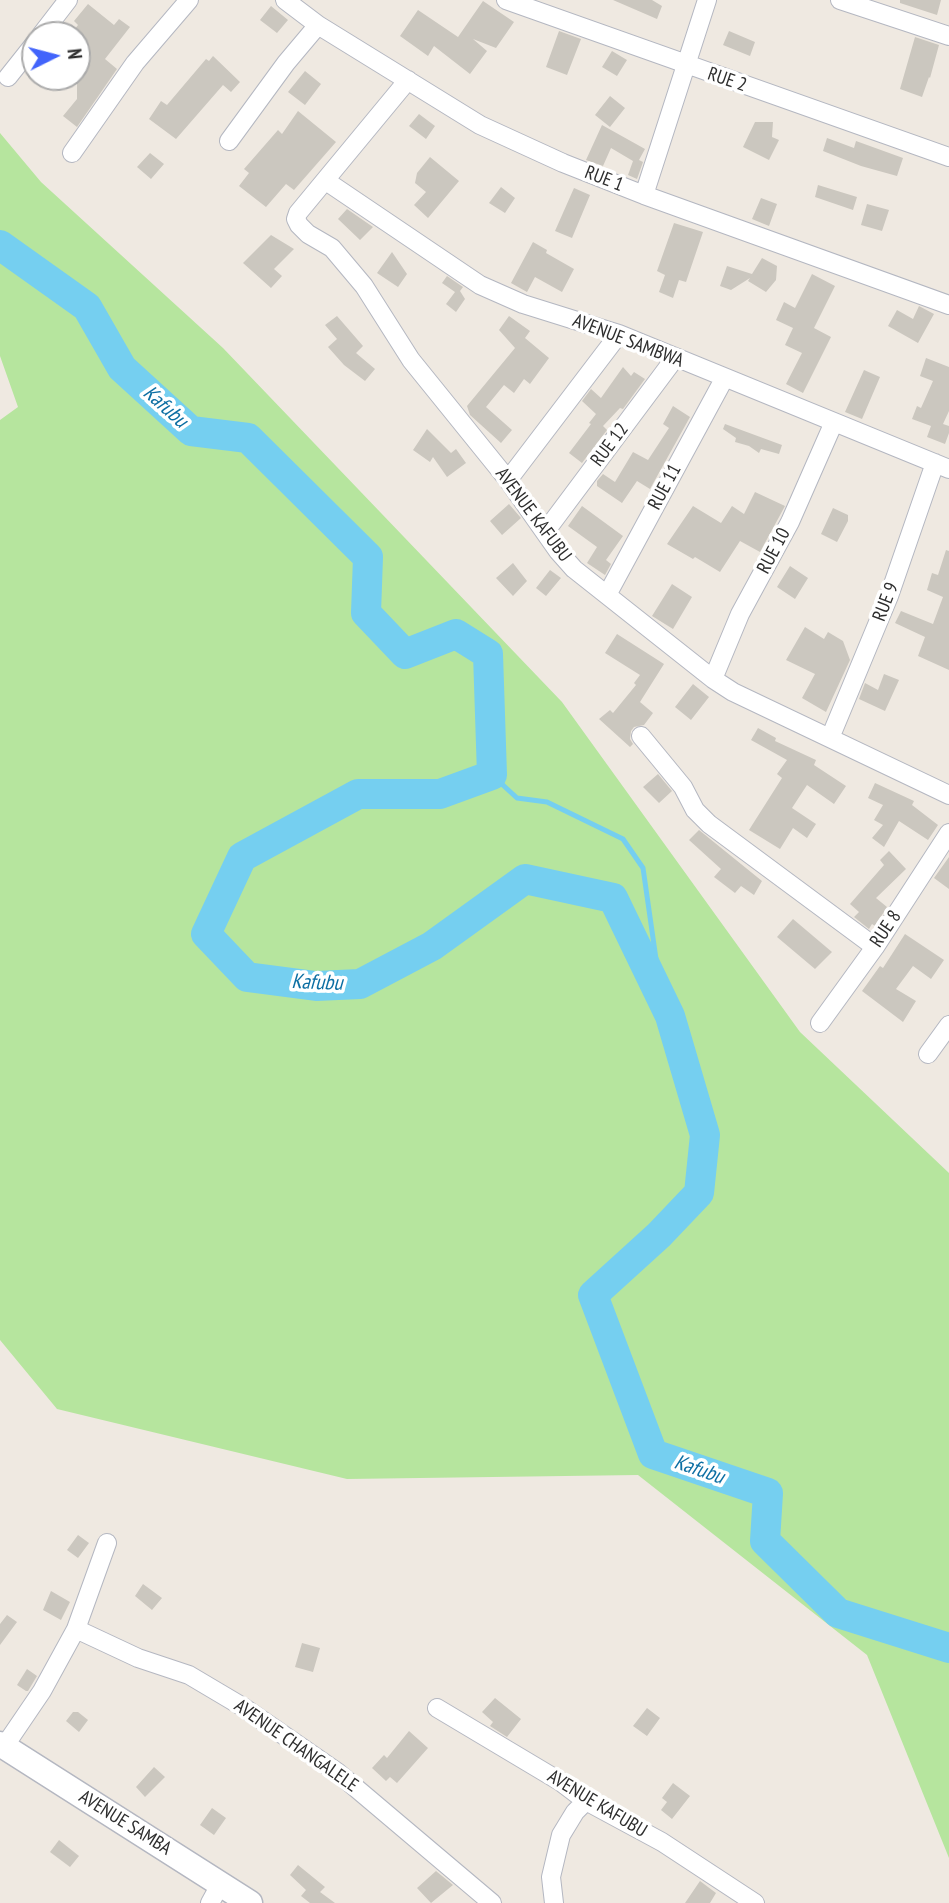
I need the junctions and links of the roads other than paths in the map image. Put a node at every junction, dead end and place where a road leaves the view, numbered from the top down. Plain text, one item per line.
1 (68, 0) edge
2 (189, 0) edge
3 (285, 0) edge
4 (506, 0) edge
5 (707, 0) edge
6 (840, 0) edge
7 (52, 21) edge
8 (318, 25) junction
9 (949, 36) edge
10 (21, 61) edge
11 (687, 66) junction
12 (8, 77) dead end
13 (408, 80) junction
14 (229, 141) dead end
15 (72, 153) dead end
16 (949, 157) edge
17 (326, 181) junction
18 (643, 195) junction
19 (949, 304) edge
20 (619, 334) junction
21 (675, 358) junction
22 (724, 379) junction
23 (834, 422) junction
24 (942, 466) edge
25 (508, 480) junction
26 (545, 532) junction
27 (607, 595) junction
28 (713, 679) junction
29 (640, 736) dead end
30 (830, 738) junction
31 (949, 795) edge
32 (949, 833) edge
33 (875, 947) junction
34 (820, 1023) dead end
35 (949, 1025) edge
36 (928, 1054) dead end
37 (107, 1543) dead end
38 (76, 1629) junction
39 (436, 1708) dead end
40 (2, 1745) edge
41 (586, 1801) junction
42 (216, 1893) edge
43 (250, 1903) edge
44 (492, 1903) edge
45 (554, 1903) edge
46 (755, 1903) edge

1 - 7 street
2 - 15 street
3 - 8 street, RUE 1
4 - 11 street, RUE 2
5 - 11 street
6 - 9 street
8 - 13 street, RUE 1
8 - 14 street
10 - 12 street
11 - 16 street, RUE 2
11 - 18 street
13 - 17 street
13 - 18 street, RUE 1
17 - 20 street, AVENUE SAMBWA
17 - 25 street, AVENUE KAFUBU
18 - 19 street, RUE 1
20 - 21 street, AVENUE SAMBWA
20 - 25 street
21 - 22 street, AVENUE SAMBWA
21 - 26 street, RUE 12
22 - 23 street, AVENUE SAMBWA
22 - 27 street, RUE 11
23 - 24 street, AVENUE SAMBWA
23 - 28 street, RUE 10
24 - 30 street, RUE 9
25 - 26 street, AVENUE KAFUBU
26 - 27 street, AVENUE KAFUBU
27 - 28 street, AVENUE KAFUBU
28 - 30 street, AVENUE KAFUBU
29 - 33 street
30 - 31 street, AVENUE KAFUBU
32 - 33 street, RUE 8
33 - 34 street, RUE 8
35 - 36 street
37 - 38 street
38 - 40 street
38 - 44 street, AVENUE CHANGALELE
39 - 41 street, AVENUE KAFUBU
40 - 42 street, AVENUE SAMBA
41 - 45 street
41 - 46 street, AVENUE KAFUBU
42 - 43 street, AVENUE SAMBA

